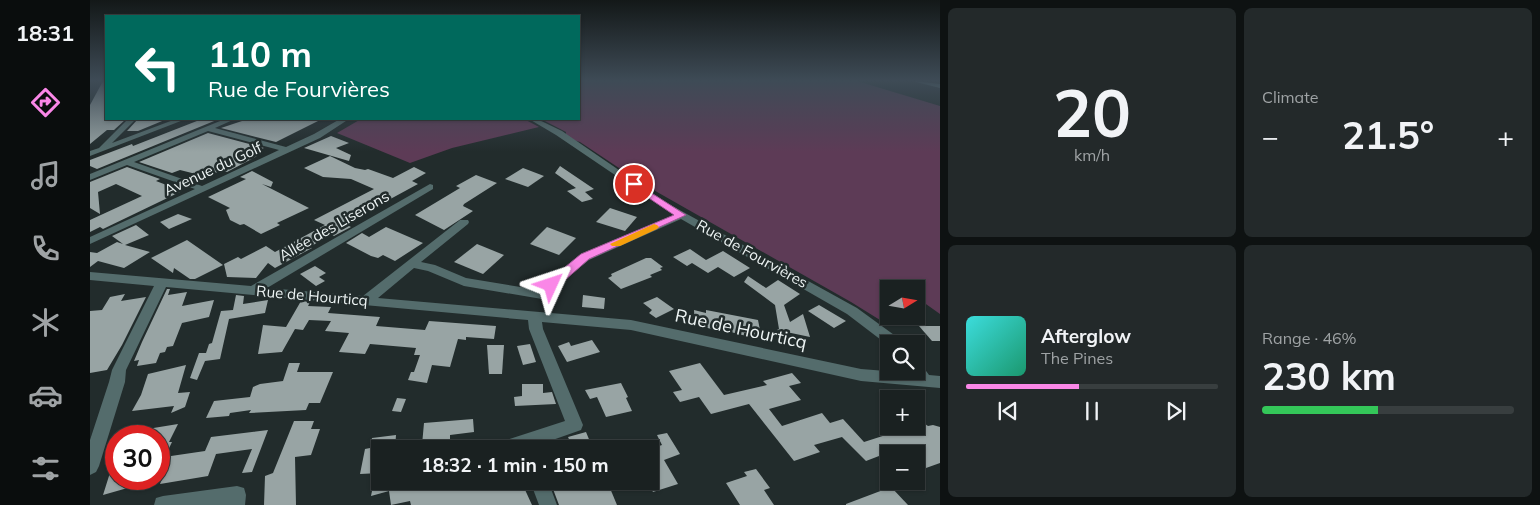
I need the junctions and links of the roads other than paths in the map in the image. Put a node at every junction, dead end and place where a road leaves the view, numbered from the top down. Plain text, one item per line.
1 (131, 120) edge
2 (179, 120) edge
3 (229, 120) edge
4 (343, 120) edge
5 (534, 120) edge
6 (208, 129) junction
7 (287, 150) junction
8 (99, 151) junction
9 (90, 154) edge
10 (127, 162) junction
11 (90, 177) edge
12 (430, 187) dead end
13 (203, 189) junction
14 (681, 215) junction
15 (464, 222) dead end
16 (90, 241) edge
17 (413, 264) junction
18 (90, 276) edge
19 (162, 283) junction
20 (252, 291) junction
21 (366, 301) junction
22 (534, 316) junction
23 (884, 335) edge
24 (933, 382) edge
25 (530, 440) edge
26 (90, 466) edge
27 (542, 490) edge
28 (163, 505) edge
29 (236, 505) edge
30 (548, 505) edge

1 - 8 street
2 - 8 street
3 - 6 street
4 - 7 street, Avenue du Golf
5 - 14 street, Rue de Fourvières
6 - 7 street
6 - 10 street
7 - 13 street, Avenue du Golf
8 - 9 street
10 - 11 street
10 - 13 street
12 - 20 street, Allée des Liserons
13 - 16 street, Avenue du Golf
14 - 17 street
14 - 23 street, Rue de Fourvières
15 - 17 street
17 - 21 street
18 - 19 street, Rue de Hourticq
19 - 20 street, Rue de Hourticq
19 - 26 street
20 - 21 street, Rue de Hourticq
21 - 22 street, Rue de Hourticq
22 - 24 street, Rue de Hourticq
22 - 25 street
27 - 30 street
28 - 29 street

